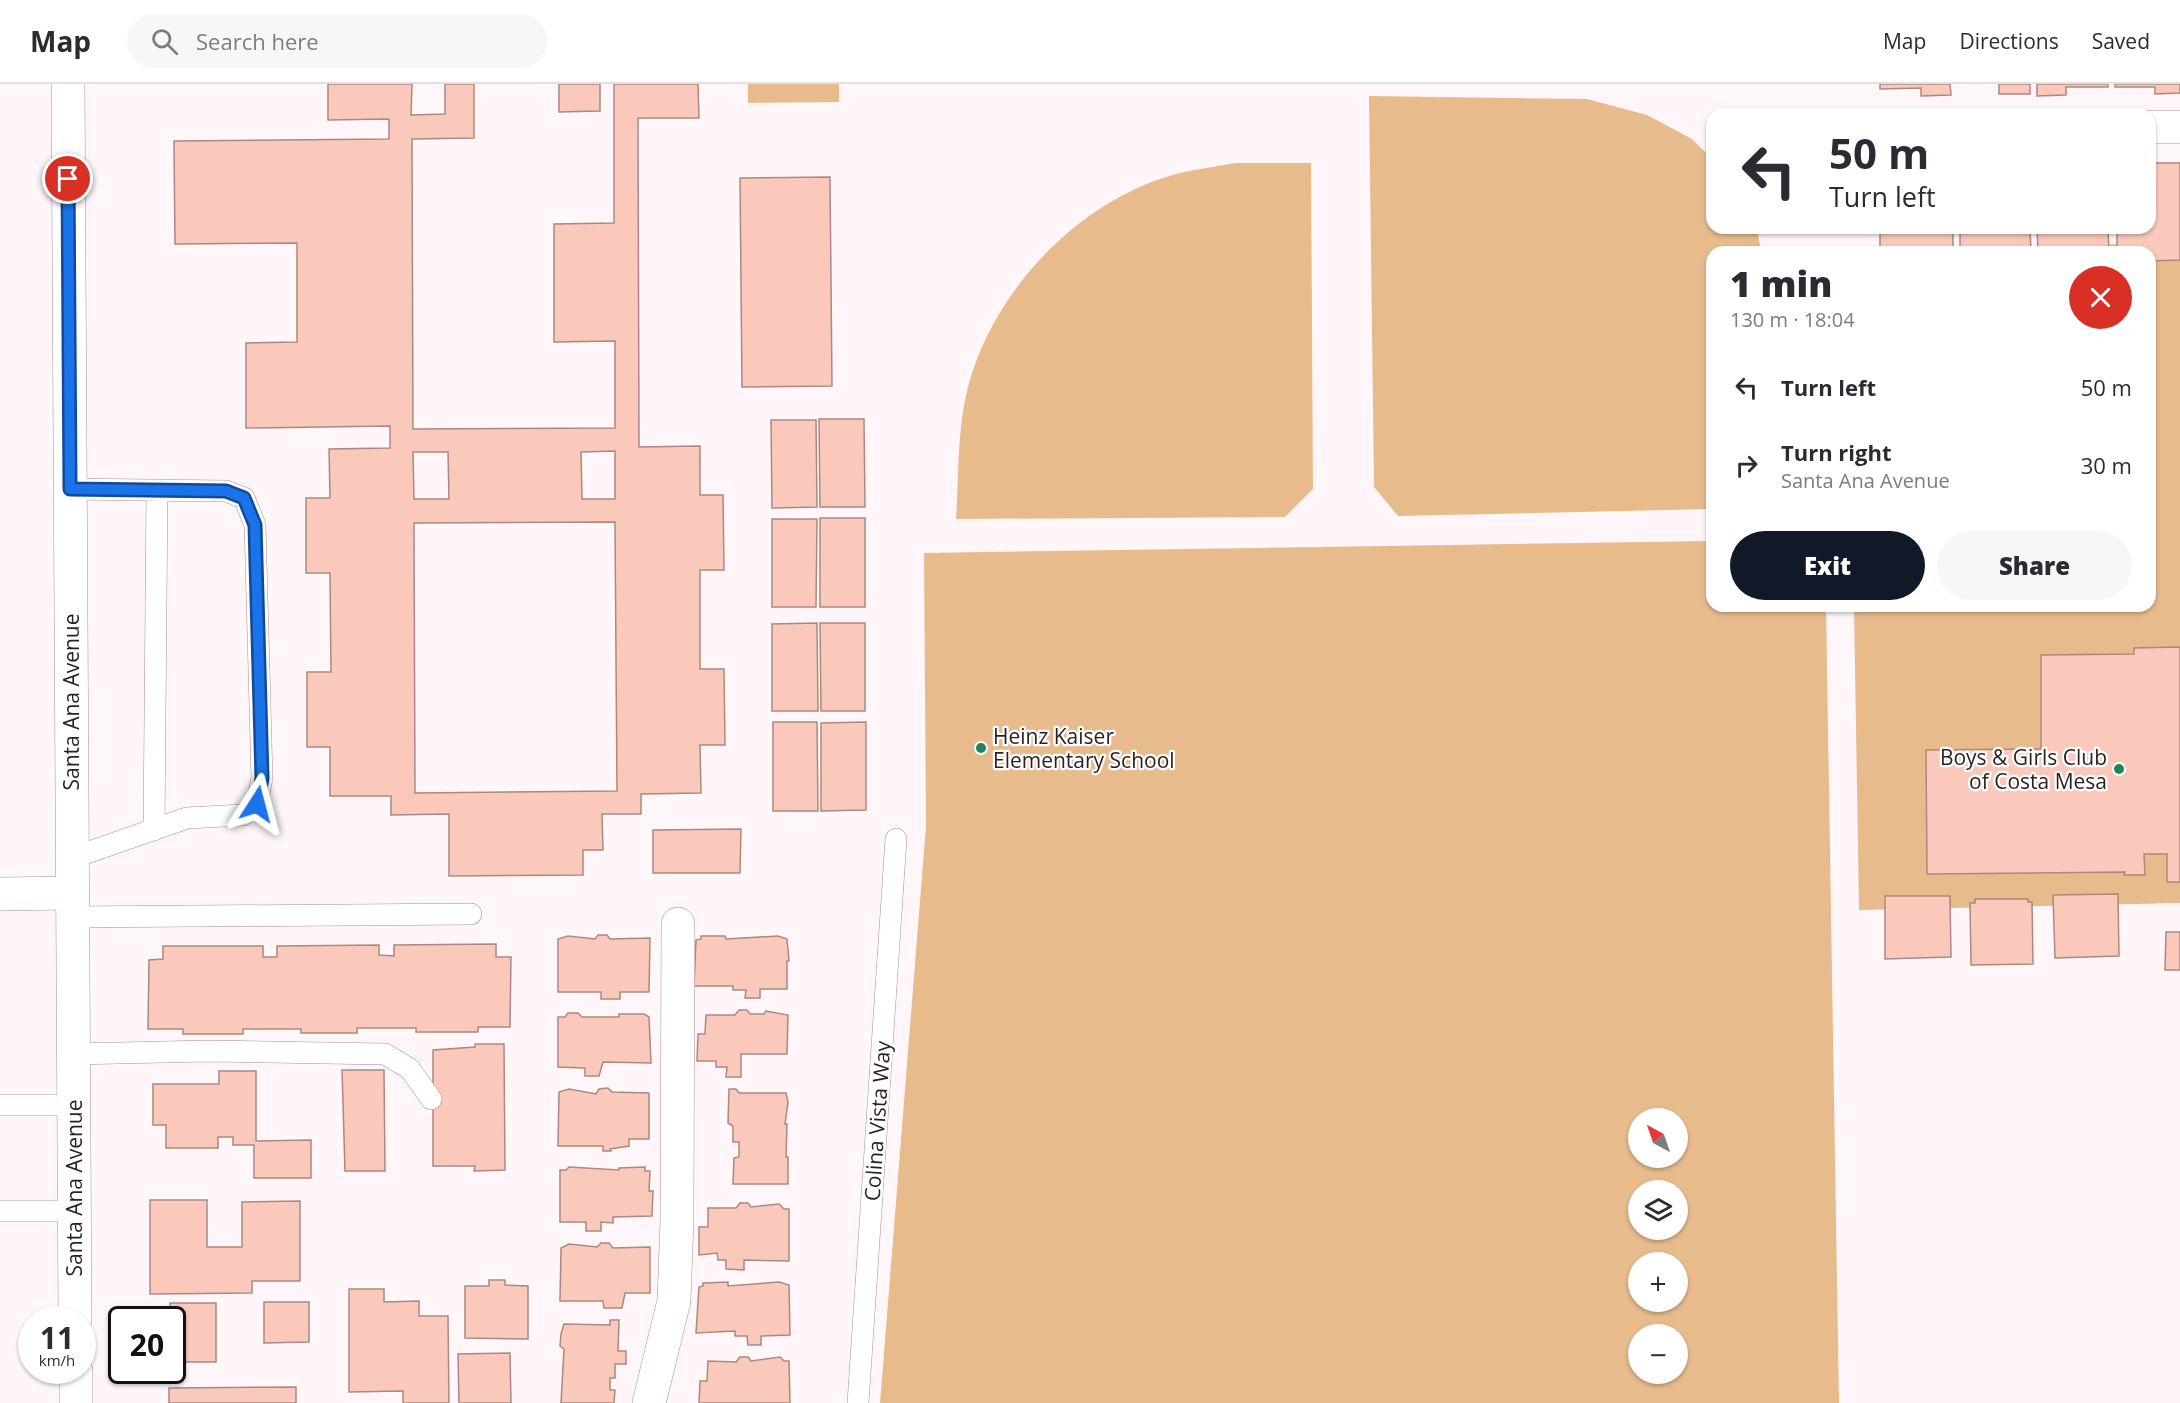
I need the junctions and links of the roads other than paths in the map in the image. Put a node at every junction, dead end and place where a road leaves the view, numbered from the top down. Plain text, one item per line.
1 (68, 84) edge
2 (2156, 127) edge
3 (2180, 127) edge
4 (70, 489) junction
5 (157, 490) junction
6 (154, 830) junction
7 (896, 839) dead end
8 (72, 858) junction
9 (0, 894) edge
10 (72, 905) junction
11 (471, 914) dead end
12 (678, 924) dead end
13 (73, 1054) junction
14 (430, 1099) dead end
15 (0, 1105) edge
16 (74, 1105) junction
17 (74, 1211) junction
18 (0, 1212) edge
19 (75, 1306) edge
20 (76, 1384) edge
21 (76, 1403) edge
22 (650, 1403) edge
23 (858, 1403) edge

1 - 4 street, Santa Ana Avenue
2 - 3 street
4 - 5 lane
4 - 8 street, Santa Ana Avenue
5 - 6 lane
5 - 6 lane
6 - 8 lane
7 - 23 lane, Colina Vista Way
8 - 10 street, Santa Ana Avenue
9 - 10 street
10 - 11 lane
10 - 13 street, Santa Ana Avenue
12 - 22 street
13 - 14 lane
13 - 16 street, Santa Ana Avenue
15 - 16 lane
16 - 17 street, Santa Ana Avenue
17 - 18 lane
17 - 19 street, Santa Ana Avenue
20 - 21 street

